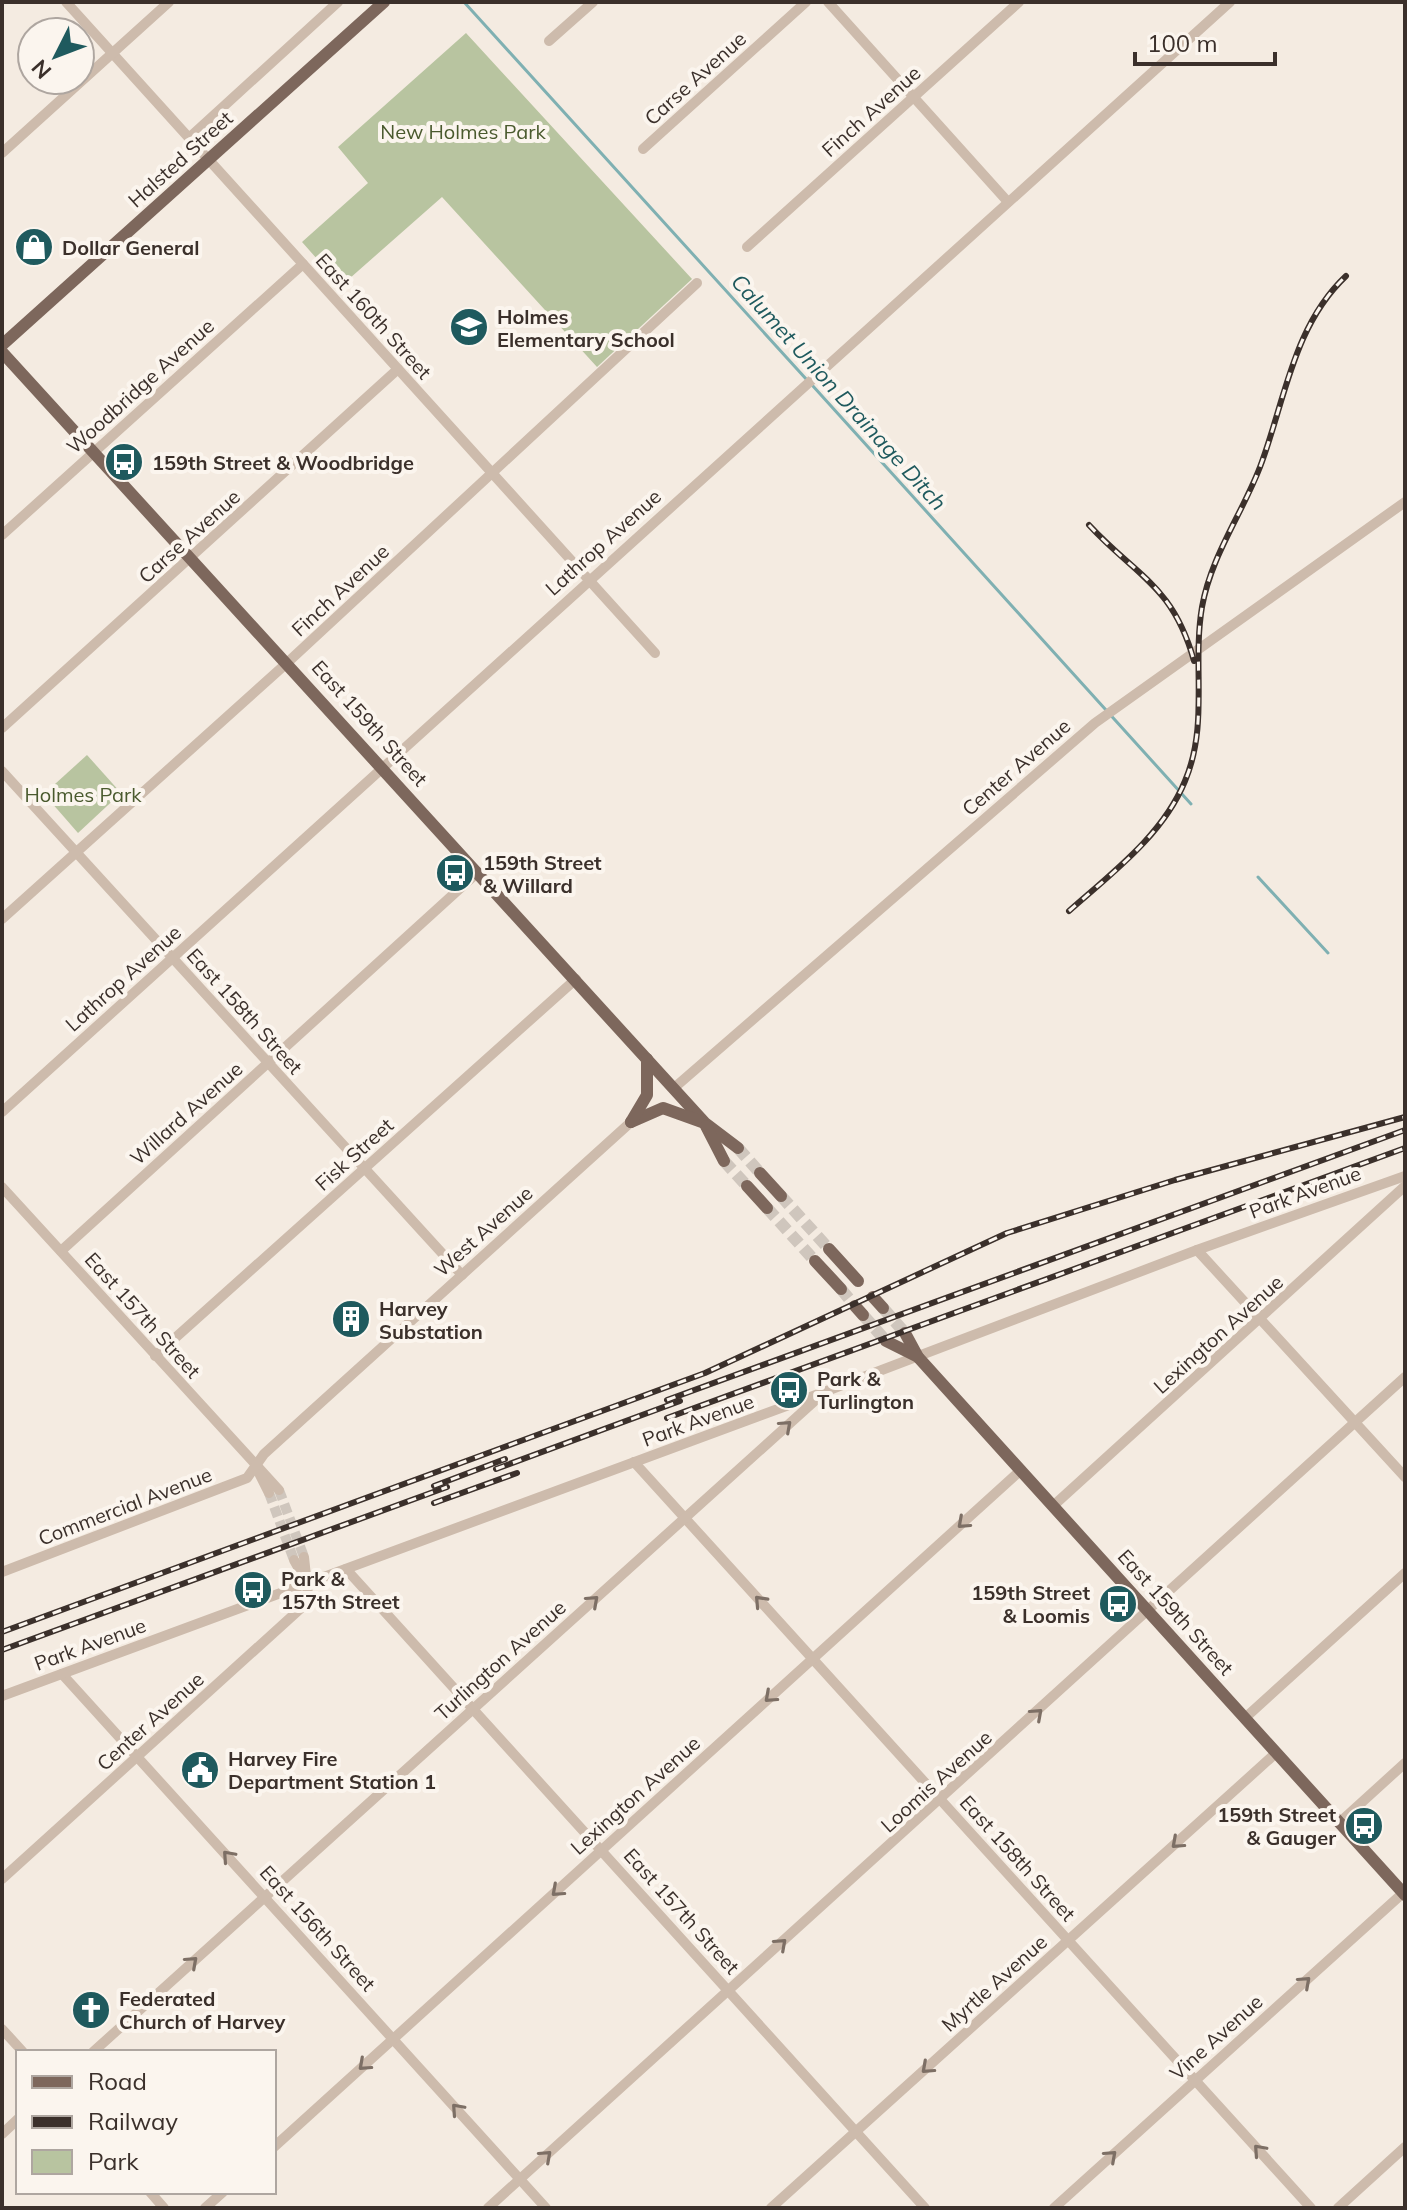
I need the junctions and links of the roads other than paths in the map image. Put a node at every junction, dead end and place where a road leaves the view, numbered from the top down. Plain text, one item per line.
1 (66, 2) edge
2 (169, 2) edge
3 (338, 2) edge
4 (384, 2) edge
5 (593, 2) edge
6 (806, 2) edge
7 (828, 2) edge
8 (1019, 2) edge
9 (1213, 2) edge
10 (1230, 2) edge
11 (1221, 11) junction
12 (549, 41) dead end
13 (112, 53) junction
14 (913, 97) junction
15 (189, 138) junction
16 (643, 149) dead end
17 (2, 153) edge
18 (209, 160) junction
19 (1008, 202) junction
20 (747, 247) dead end
21 (303, 264) junction
22 (697, 283) dead end
23 (2, 345) edge
24 (2, 352) edge
25 (398, 369) junction
26 (95, 452) junction
27 (492, 474) junction
28 (1405, 502) edge
29 (2, 535) edge
30 (193, 558) junction
31 (588, 580) junction
32 (655, 653) dead end
33 (288, 662) junction
34 (2, 728) edge
35 (383, 767) junction
36 (2, 771) edge
37 (76, 852) junction
38 (478, 872) junction
39 (2, 919) edge
40 (172, 958) junction
41 (576, 979) junction
42 (647, 1059) junction
43 (268, 1062) junction
44 (674, 1088) junction
45 (2, 1112) edge
46 (631, 1122) junction
47 (705, 1123) junction
48 (738, 1148) tunnel mouth
49 (724, 1161) tunnel mouth
50 (365, 1168) junction
51 (760, 1173) tunnel mouth
52 (1405, 1176) edge
53 (747, 1186) tunnel mouth
54 (1405, 1186) edge
55 (2, 1187) edge
56 (781, 1196) tunnel mouth
57 (767, 1208) tunnel mouth
58 (829, 1249) tunnel mouth
59 (1197, 1250) junction
60 (61, 1251) junction
61 (815, 1261) tunnel mouth
62 (462, 1275) junction
63 (858, 1281) dead end
64 (841, 1289) tunnel mouth
65 (873, 1297) dead end
66 (883, 1308) tunnel mouth
67 (1261, 1319) junction
68 (905, 1333) tunnel mouth
69 (886, 1341) tunnel mouth
70 (155, 1356) junction
71 (918, 1357) junction
72 (1405, 1377) edge
73 (824, 1392) junction
74 (1355, 1422) junction
75 (634, 1462) junction
76 (256, 1467) junction
77 (1021, 1470) junction
78 (1405, 1477) edge
79 (274, 1492) tunnel mouth
80 (1053, 1506) junction
81 (684, 1519) junction
82 (299, 1559) tunnel mouth
83 (346, 1569) junction
84 (2, 1572) edge
85 (1405, 1573) edge
86 (306, 1583) junction
87 (1149, 1612) junction
88 (813, 1659) junction
89 (62, 1674) junction
90 (2, 1696) edge
91 (474, 1708) junction
92 (1245, 1718) junction
93 (1276, 1753) junction
94 (138, 1756) junction
95 (1405, 1763) edge
96 (941, 1800) junction
97 (1339, 1823) junction
98 (602, 1849) junction
99 (2, 1879) edge
100 (1404, 1894) edge
101 (265, 1897) junction
102 (1068, 1940) junction
103 (729, 1991) junction
104 (2, 2029) edge
105 (393, 2039) junction
106 (21, 2050) edge
107 (95, 2050) edge
108 (1195, 2080) junction
109 (856, 2132) junction
110 (276, 2145) edge
111 (1405, 2147) edge
112 (520, 2179) junction
113 (221, 2194) edge
114 (205, 2208) edge
115 (488, 2208) edge
116 (546, 2208) edge
117 (771, 2208) edge
118 (925, 2208) edge
119 (1054, 2208) edge
120 (1311, 2208) edge
121 (1338, 2208) edge

1 - 13 street, East 160th Street
2 - 13 street
3 - 15 street, Halsted Street
4 - 18 main road, Halsted Street
5 - 12 street
6 - 16 street, Carse Avenue
7 - 14 street
8 - 14 street, Finch Avenue
9 - 11 street
10 - 11 street, Lathrop Avenue
11 - 19 street, Lathrop Avenue
13 - 15 street, East 160th Street
13 - 17 street
14 - 19 street
14 - 20 street, Finch Avenue
15 - 18 street, East 160th Street
18 - 21 street, East 160th Street
18 - 23 main road, Halsted Street
19 - 31 street, Lathrop Avenue
21 - 25 street, East 160th Street
21 - 26 street, Woodbridge Avenue
22 - 27 street, Finch Avenue
24 - 26 main road, East 159th Street
25 - 27 street, East 160th Street
25 - 30 street, Carse Avenue
26 - 29 street, Woodbridge Avenue
26 - 30 main road, East 159th Street
27 - 31 street, East 160th Street
27 - 33 street, Finch Avenue
28 - 44 street, Center Avenue
30 - 33 main road, East 159th Street
30 - 34 street, Carse Avenue
31 - 32 street, East 160th Street
31 - 35 street, Lathrop Avenue
33 - 35 main road, East 159th Street
33 - 37 street, Finch Avenue
35 - 38 main road, East 159th Street
35 - 40 street, Lathrop Avenue
36 - 37 street, East 158th Street
37 - 39 street, Finch Avenue
37 - 40 street, East 158th Street
38 - 41 main road, East 159th Street
38 - 43 street, Willard Avenue
40 - 43 street, East 158th Street
40 - 45 street, Lathrop Avenue
41 - 42 main road, East 159th Street
41 - 50 street, Fisk Street
42 - 44 main road, East 159th Street
42 - 46 main road
43 - 50 street, East 158th Street
43 - 60 street, Willard Avenue
44 - 47 main road, East 159th Street
46 - 47 main road
46 - 62 street, West Avenue
47 - 48 main road, East 159th Street
47 - 49 main road, East 159th Street
50 - 62 street, East 158th Street
50 - 70 street, Fisk Street
51 - 56 main road
52 - 59 street, Park Avenue
53 - 57 main road
54 - 67 street, Lexington Avenue
55 - 60 street, East 157th Street
58 - 63 main road
59 - 67 street
59 - 71 street, Park Avenue
60 - 70 street, East 157th Street
61 - 64 main road
62 - 76 street, West Avenue
65 - 66 main road
67 - 74 street
67 - 80 street, Lexington Avenue
68 - 71 main road, East 159th Street
69 - 71 main road, East 159th Street
70 - 76 street, East 157th Street
71 - 73 street, Park Avenue
71 - 77 main road, East 159th Street
72 - 74 street, Loomis Avenue
73 - 75 street, Park Avenue
81 -> 73 street, Turlington Avenue
74 - 78 street
74 - 87 street, Loomis Avenue
75 - 81 street, East 158th Street
75 - 83 street, Park Avenue
76 - 79 street, East 157th Street
76 - 84 street, Commercial Avenue
77 - 80 main road, East 159th Street
77 -> 88 street, Lexington Avenue
80 - 87 main road, East 159th Street
88 -> 81 street, East 158th Street
91 -> 81 street, Turlington Avenue
82 - 86 street
83 - 86 street, Park Avenue
83 - 91 street, East 157th Street
85 - 92 street
86 - 89 street, Park Avenue
86 - 94 street, Center Avenue
87 - 92 main road, East 159th Street
96 -> 87 street, Loomis Avenue
88 - 96 street, East 158th Street
88 -> 98 street, Lexington Avenue
89 - 90 street, Park Avenue
89 - 94 street, East 156th Street
91 - 98 street, East 157th Street
91 - 101 street, Turlington Avenue
92 - 93 main road, East 159th Street
93 - 97 main road, East 159th Street
93 -> 102 street, Myrtle Avenue
94 - 99 street, Center Avenue
101 -> 94 street, East 156th Street
95 - 97 street
96 - 102 street, East 158th Street
103 -> 96 street, Loomis Avenue
97 - 100 main road, East 159th Street
98 - 103 street, East 157th Street
98 -> 105 street, Lexington Avenue
108 -> 100 street, Vine Avenue
101 - 105 street, East 156th Street
107 -> 101 street, Turlington Avenue
102 - 108 street, East 158th Street
102 -> 109 street, Myrtle Avenue
103 - 109 street, East 157th Street
112 -> 103 street, Loomis Avenue
104 - 106 street
105 -> 110 street, Lexington Avenue
112 -> 105 street, East 156th Street
119 -> 108 street, Vine Avenue
120 -> 108 street, East 158th Street
109 - 117 street, Myrtle Avenue
109 - 118 street, East 157th Street
111 - 121 street
112 - 115 street, Loomis Avenue
112 - 116 street, East 156th Street
113 - 114 street

